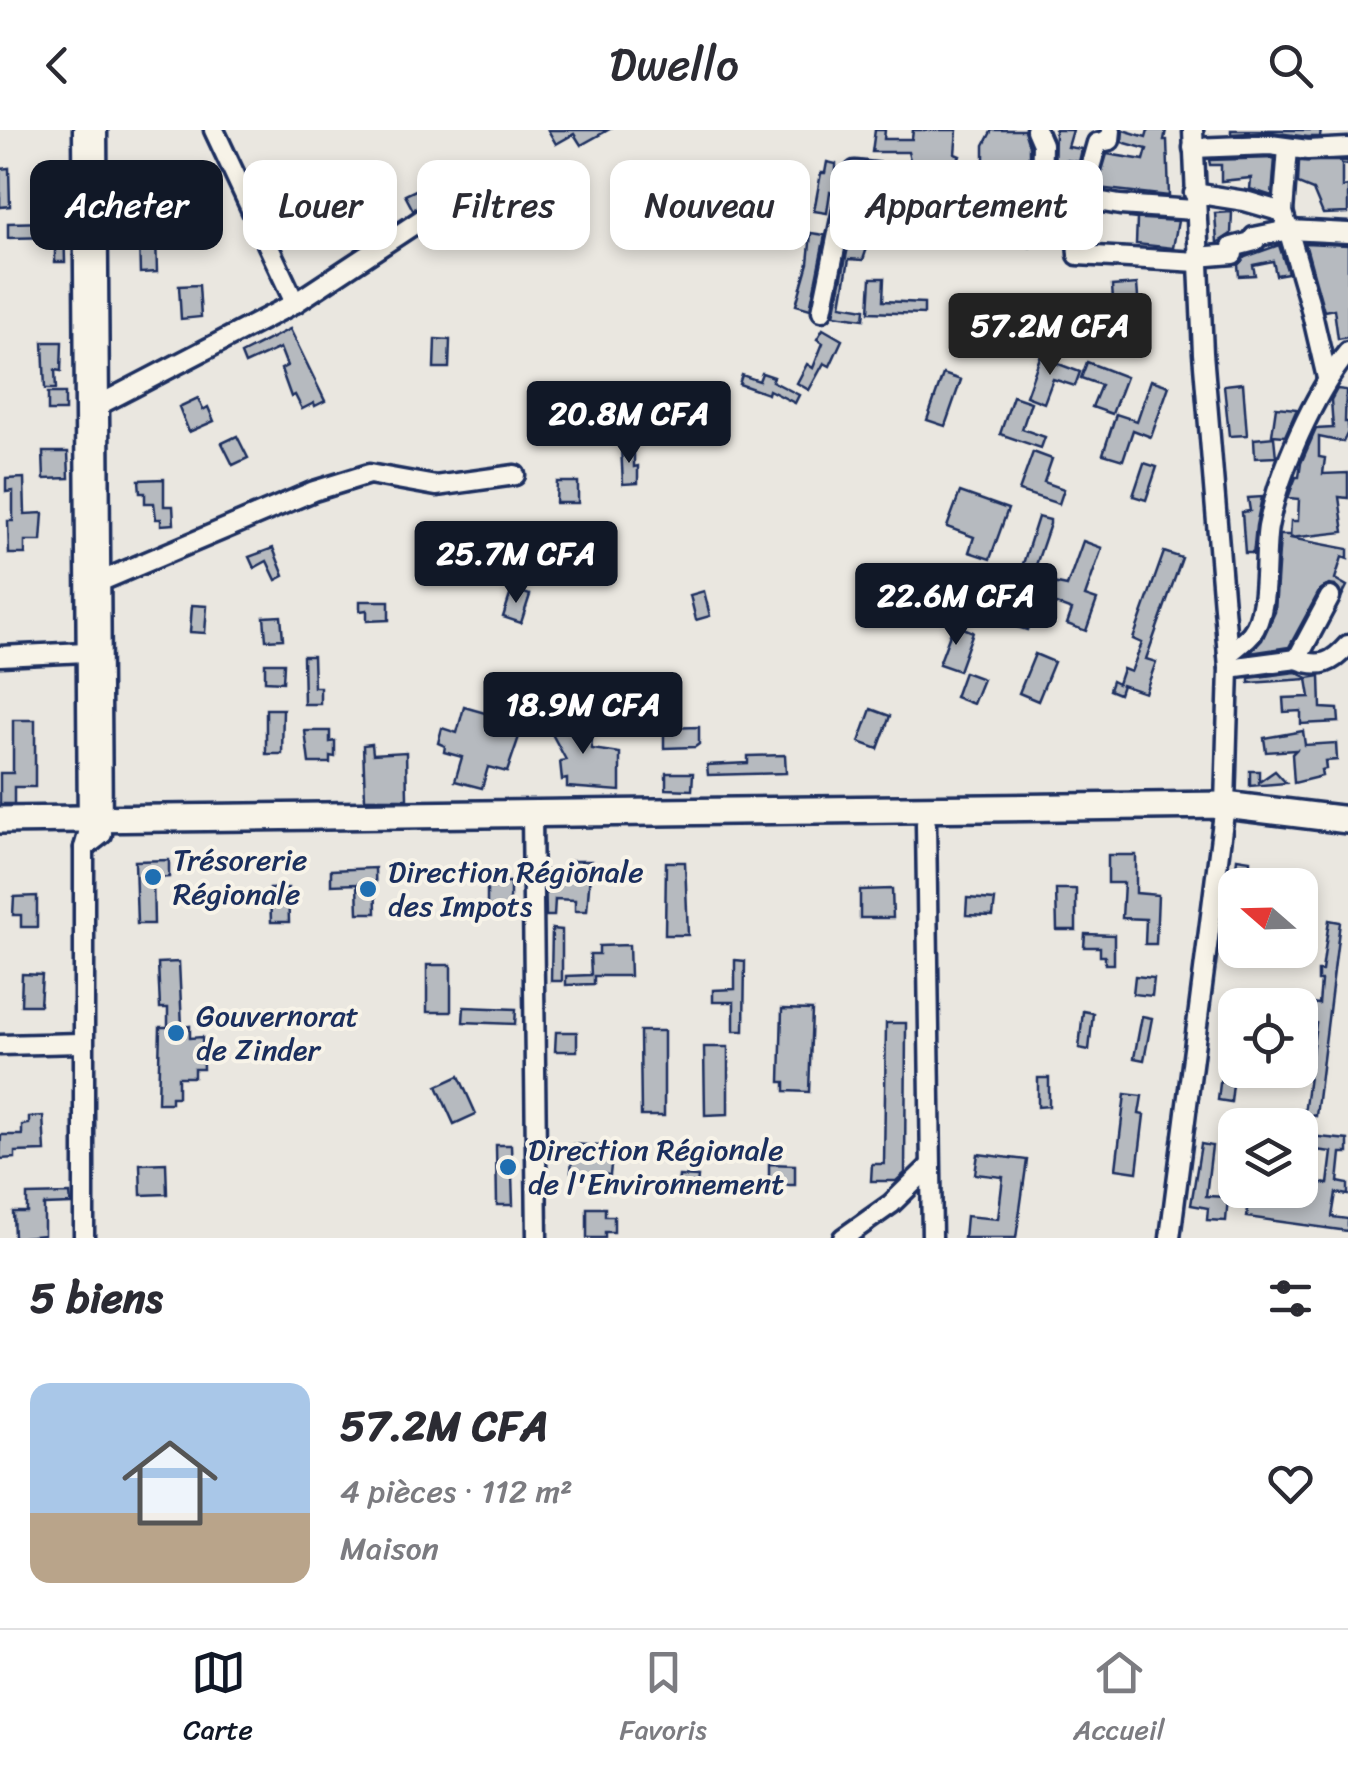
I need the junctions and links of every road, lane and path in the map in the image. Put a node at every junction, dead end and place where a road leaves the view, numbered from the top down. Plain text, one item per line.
1 (83, 130) edge
2 (97, 130) edge
3 (214, 130) edge
4 (1036, 130) edge
5 (1110, 130) edge
6 (1193, 139) edge
7 (1340, 142) edge
8 (1288, 148) junction
9 (86, 160) edge
10 (94, 160) edge
11 (1042, 160) edge
12 (1091, 160) edge
13 (1103, 199) edge
14 (1194, 201) junction
15 (1286, 221) junction
16 (417, 223) edge
17 (1348, 233) edge
18 (91, 250) edge
19 (835, 250) edge
20 (1078, 250) edge
21 (1197, 260) junction
22 (296, 303) junction
23 (822, 311) dead end
24 (1348, 352) edge
25 (1326, 378) junction
26 (94, 408) junction
27 (516, 475) dead end
28 (100, 582) junction
29 (1330, 598) dead end
30 (1348, 645) edge
31 (86, 652) junction
32 (0, 656) edge
33 (1297, 660) junction
34 (1228, 661) junction
35 (1223, 813) junction
36 (711, 818) junction
37 (0, 820) edge
38 (1348, 820) edge
39 (533, 821) junction
40 (926, 824) junction
41 (93, 830) junction
42 (1348, 834) edge
43 (0, 835) edge
44 (82, 1043) junction
45 (0, 1046) edge
46 (930, 1166) junction
47 (85, 1238) edge
48 (537, 1238) edge
49 (843, 1238) edge
50 (932, 1238) edge
51 (1170, 1238) edge

1 - 9 street
2 - 10 street
3 - 22 street
4 - 11 street
5 - 12 street
6 - 8 street
6 - 14 street
7 - 8 street
8 - 15 street
13 - 14 street
14 - 15 street
14 - 21 street
15 - 17 street
15 - 21 street
15 - 25 street
16 - 22 street
18 - 26 street
19 - 23 street
20 - 21 street
21 - 34 street
22 - 26 street
24 - 25 street
25 - 34 street
26 - 28 street
26 - 31 street
27 - 28 street
28 - 41 street
29 - 33 street
30 - 33 street
31 - 32 street
31 - 41 street
33 - 34 street
34 - 35 street
35 - 36 highway
35 - 38 highway
35 - 40 highway
35 - 42 highway
35 - 51 street
36 - 39 highway
36 - 40 highway
37 - 41 highway
39 - 41 highway
39 - 48 street
40 - 46 street
41 - 43 highway
41 - 44 street
44 - 45 street
44 - 47 street
46 - 49 street
46 - 50 street

